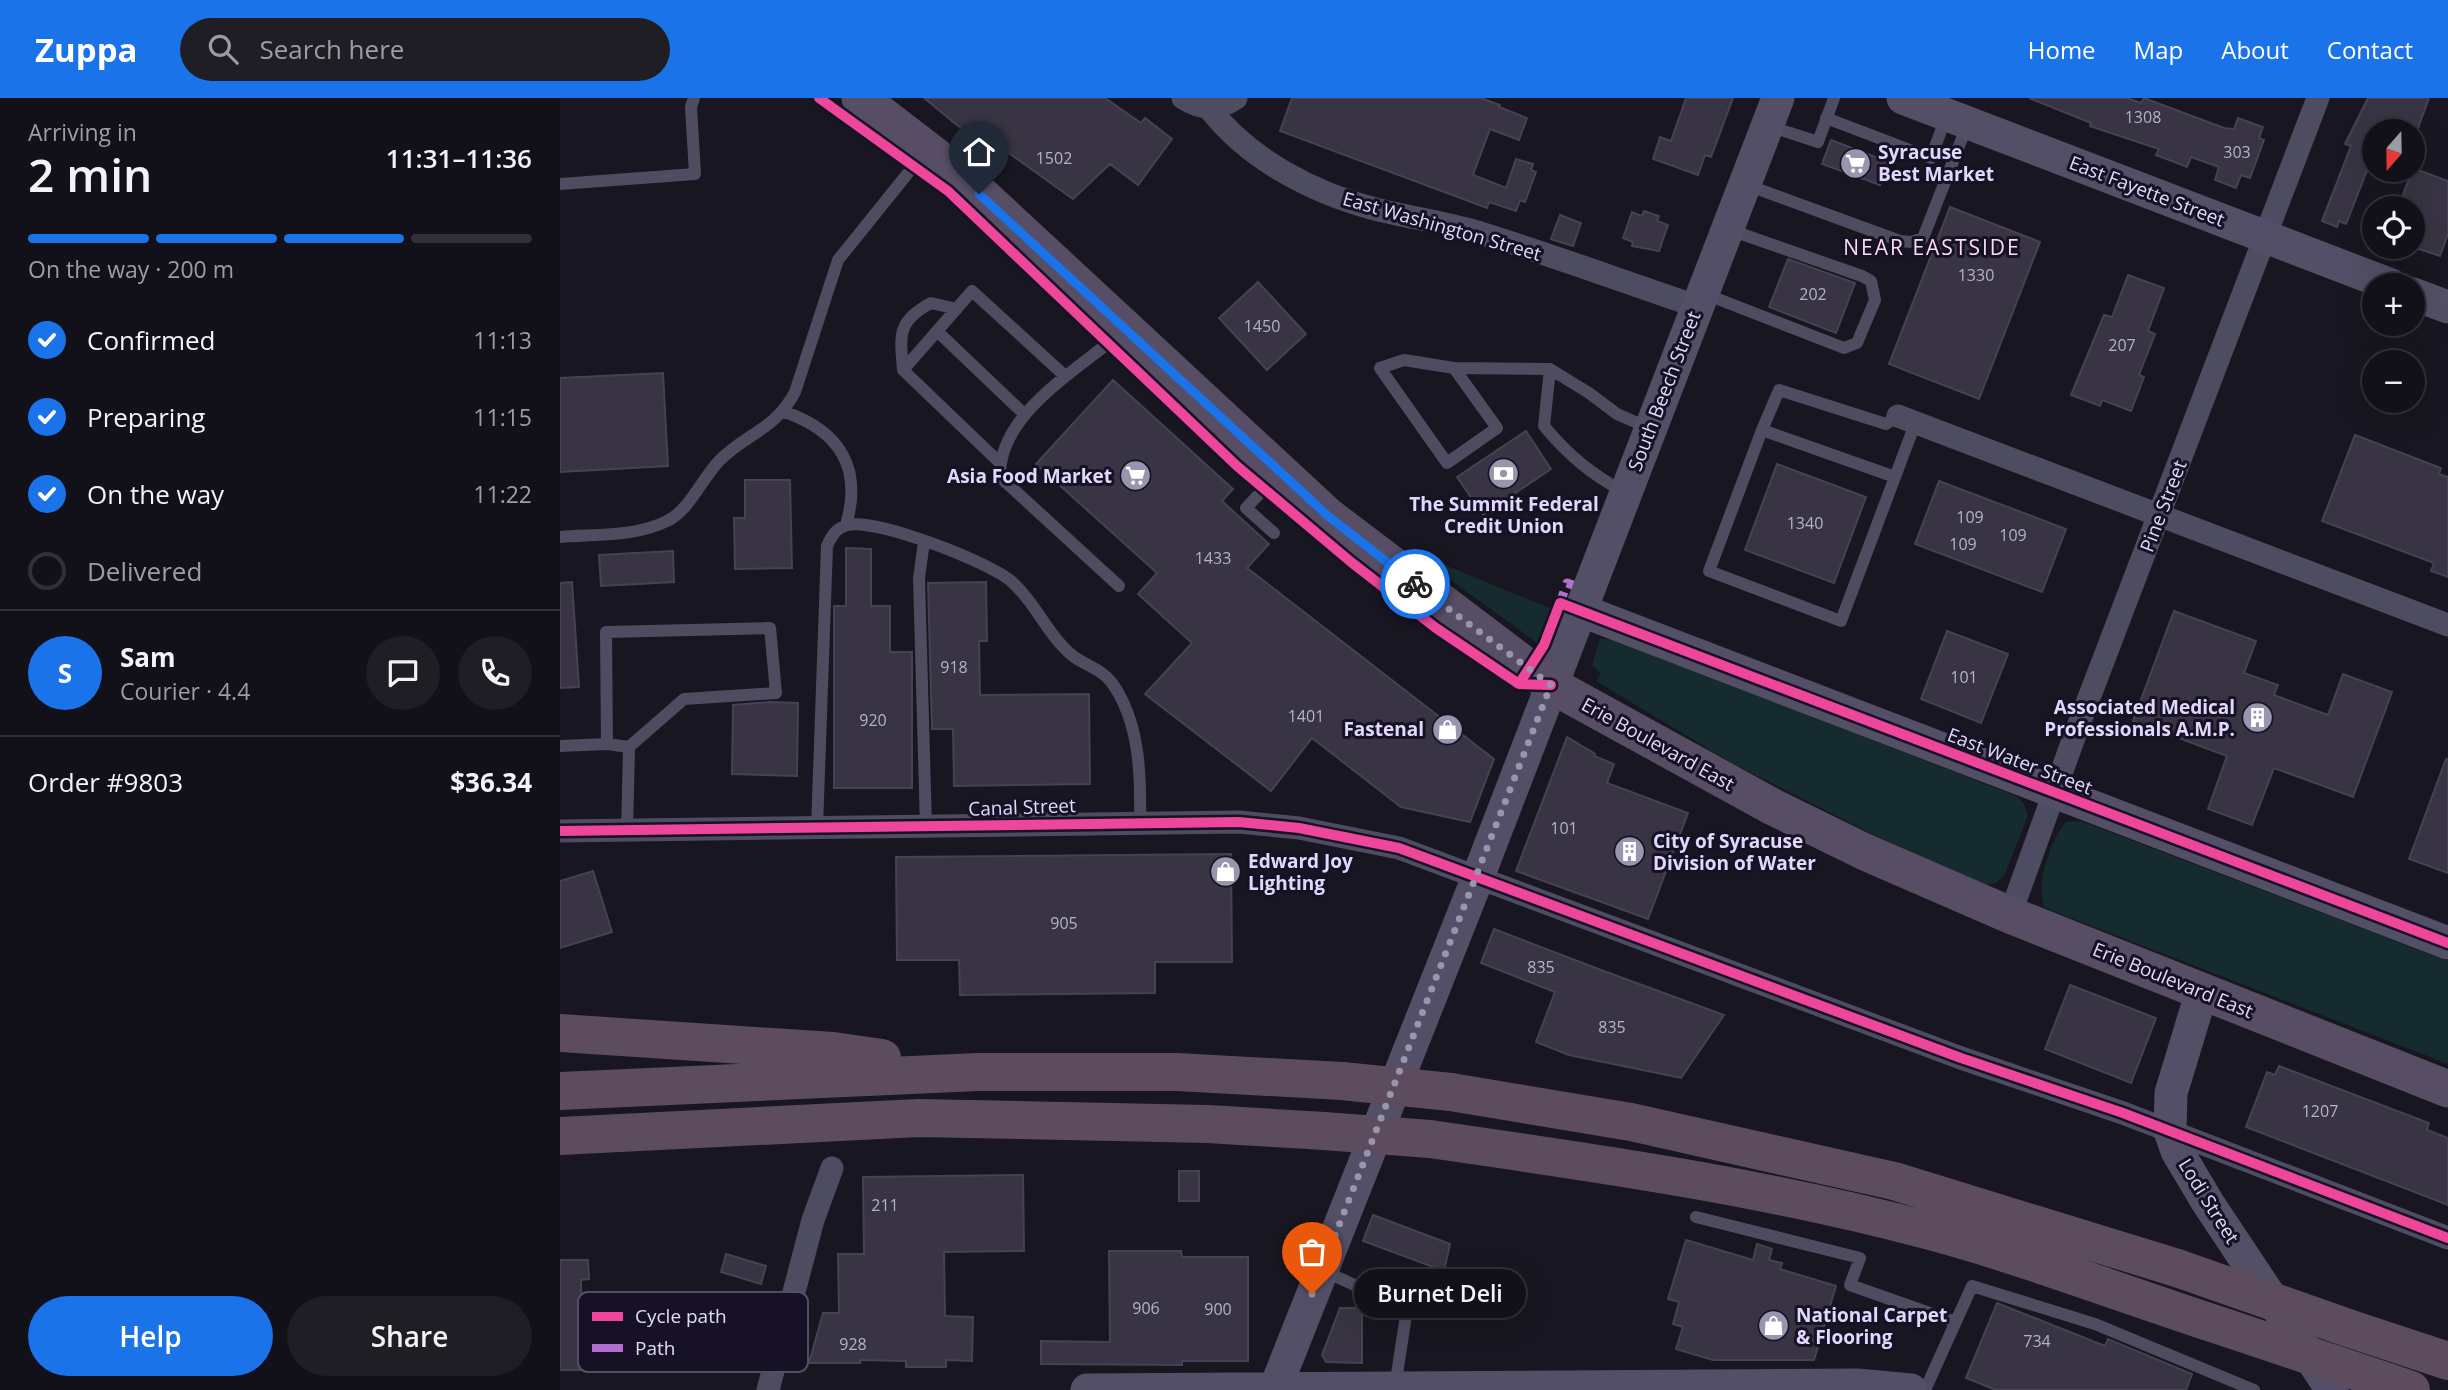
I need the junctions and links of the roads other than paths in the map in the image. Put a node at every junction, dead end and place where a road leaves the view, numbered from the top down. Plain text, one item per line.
1 (694, 98) edge
2 (1183, 98) edge
3 (1236, 98) edge
4 (1834, 98) edge
5 (1903, 98) edge
6 (2318, 98) edge
7 (873, 102) edge
8 (1209, 108) junction
9 (1773, 112) edge
10 (1826, 118) junction
11 (1957, 118) junction
12 (928, 149) junction
13 (1744, 183) junction
14 (560, 184) edge
15 (1726, 229) junction
16 (2265, 237) junction
17 (2362, 274) edge
18 (2425, 298) edge
19 (1699, 299) junction
20 (2448, 307) edge
21 (957, 309) junction
22 (1124, 330) junction
23 (937, 331) junction
24 (1454, 368) junction
25 (1550, 369) junction
26 (903, 370) junction
27 (1064, 375) junction
28 (785, 412) junction
29 (1025, 415) junction
30 (1906, 420) junction
31 (1649, 428) junction
32 (1762, 430) junction
33 (999, 462) junction
34 (1279, 472) junction
35 (1895, 477) junction
36 (1625, 493) junction
37 (2159, 515) junction
38 (846, 525) junction
39 (1274, 533) dead end
40 (560, 537) edge
41 (924, 542) junction
42 (1119, 586) dead end
43 (1580, 610) junction
44 (2448, 625) edge
45 (1551, 685) junction
46 (607, 744) junction
47 (560, 746) edge
48 (629, 747) junction
49 (2054, 793) junction
50 (1140, 822) junction
51 (926, 827) junction
52 (817, 828) junction
53 (560, 831) edge
54 (627, 831) junction
55 (1478, 877) junction
56 (2010, 915) junction
57 (2448, 943) edge
58 (2202, 991) junction
59 (560, 1033) edge
60 (978, 1072) junction
61 (2448, 1089) edge
62 (560, 1091) edge
63 (706, 1130) junction
64 (2170, 1131) junction
65 (560, 1136) edge
66 (560, 1156) edge
67 (832, 1168) dead end
68 (1696, 1217) dead end
69 (2448, 1238) edge
70 (1321, 1270) junction
71 (794, 1292) edge
72 (1955, 1322) junction
73 (2448, 1361) edge
74 (773, 1372) edge
75 (2400, 1386) edge
76 (1395, 1388) junction
77 (1542, 1388) edge
78 (1696, 1388) edge
79 (1274, 1389) edge
80 (768, 1390) edge
81 (1087, 1390) edge
82 (1911, 1390) edge
83 (1925, 1390) edge
84 (2254, 1390) edge
85 (2332, 1390) edge

1 - 14 lane
2 - 8 street
3 - 8 street
4 - 10 lane
5 - 11 street, East Fayette Street
6 - 16 street, Pine Street
7 - 12 main road, Erie Boulevard East
8 - 19 street, East Washington Street
9 - 10 lane
9 - 13 street, South Beech Street
10 - 11 lane
11 - 13 lane
11 - 16 street, East Fayette Street
12 - 22 main road, Erie Boulevard East
12 - 28 lane
13 - 15 street, South Beech Street
15 - 19 street, South Beech Street
15 - 19 lane
16 - 17 street, East Fayette Street
16 - 37 street, Pine Street
18 - 20 street
19 - 31 street, South Beech Street
21 - 23 lane
21 - 26 lane
21 - 27 lane
22 - 27 lane
22 - 34 main road, Erie Boulevard East
23 - 26 lane
23 - 29 lane
24 - 24 lane
24 - 25 lane
25 - 31 lane
25 - 36 lane
26 - 33 lane
27 - 29 lane
28 - 38 lane
28 - 40 lane
29 - 33 lane
30 - 32 lane
30 - 35 lane
30 - 37 street
31 - 36 street, South Beech Street
32 - 35 lane
32 - 35 lane
33 - 42 lane
34 - 39 lane
34 - 45 main road, Erie Boulevard East
36 - 43 street, South Beech Street
37 - 44 street
37 - 49 street, Pine Street
38 - 41 lane
38 - 52 lane
41 - 50 lane
41 - 51 lane
43 - 45 street, South Beech Street
43 - 49 street, East Water Street
45 - 55 street, South Beech Street
45 - 56 main road, Erie Boulevard East
46 - 47 lane
46 - 48 lane
46 - 48 lane
48 - 54 lane
49 - 56 street, Pine Street
49 - 57 street, East Water Street
50 - 51 street, Canal Street
50 - 55 street, Canal Street
51 - 52 street, Canal Street
52 - 54 street, Canal Street
53 - 54 street, Canal Street
55 - 64 street, Canal Street
55 - 70 street, South Beech Street
56 - 58 main road, Erie Boulevard East
58 - 61 main road, Erie Boulevard East
58 - 64 street, Lodi Street
59 - 60 highway
60 - 62 highway
60 - 73 highway, bridge
63 - 65 highway
63 - 66 highway
63 - 75 highway, bridge
64 - 69 street, Canal Street
64 - 85 street, Lodi Street
67 - 71 street
68 - 72 lane
70 - 76 lane
70 - 79 street, South Beech Street
72 - 83 lane
72 - 84 lane
74 - 80 street
76 - 77 street
76 - 79 street
77 - 78 street
78 - 82 street
79 - 81 street

